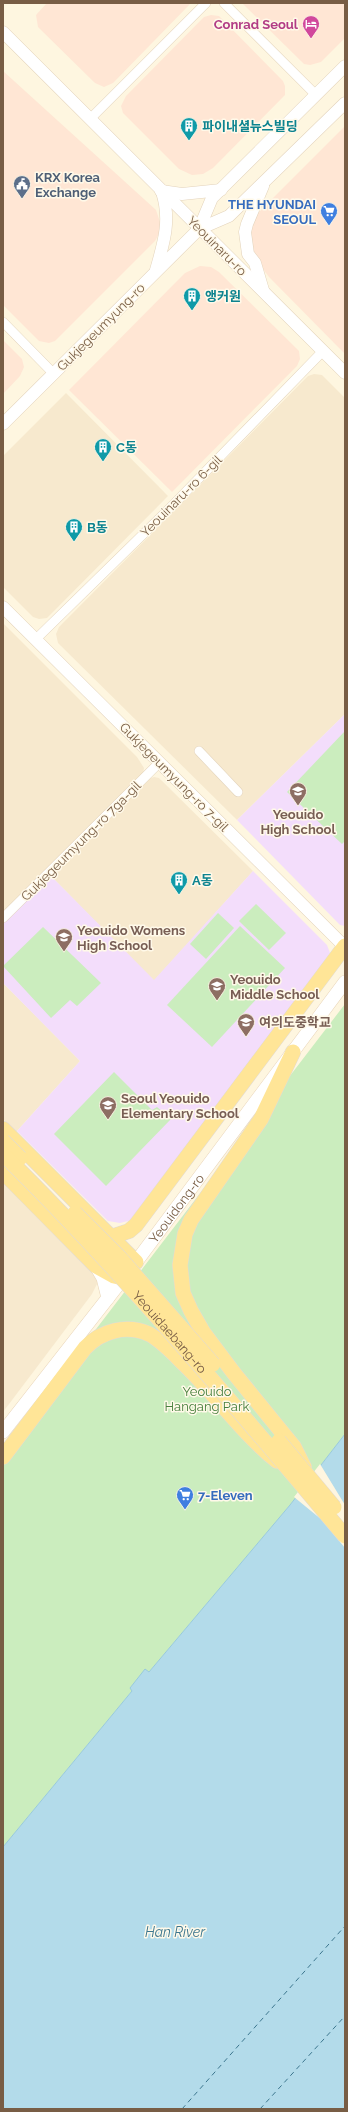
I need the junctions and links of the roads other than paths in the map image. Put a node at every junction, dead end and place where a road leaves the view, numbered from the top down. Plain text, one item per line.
1 (206, 3) edge
2 (224, 3) edge
3 (3, 32) edge
4 (345, 66) edge
5 (316, 95) junction
6 (345, 103) edge
7 (90, 119) junction
8 (264, 183) junction
9 (221, 190) junction
10 (161, 191) junction
11 (199, 229) junction
12 (155, 273) junction
13 (263, 291) junction
14 (3, 322) edge
15 (322, 351) junction
16 (345, 373) edge
17 (54, 374) junction
18 (3, 424) edge
19 (3, 607) edge
20 (36, 639) junction
21 (199, 751) dead end
22 (159, 763) junction
23 (238, 792) dead end
24 (3, 918) edge
25 (345, 946) edge
26 (345, 982) edge
27 (293, 1052) junction
28 (3, 1129) edge
29 (3, 1141) edge
30 (3, 1154) edge
31 (3, 1172) edge
32 (111, 1237) junction
33 (136, 1262) junction
34 (96, 1266) junction
35 (123, 1278) junction
36 (108, 1298) junction
37 (3, 1432) edge
38 (3, 1457) edge
39 (301, 1475) junction
40 (345, 1520) edge
41 (345, 1536) edge

1 - 7 street
2 - 5 street
3 - 7 street, Yeouinaru-ro
4 - 5 street, Gukjegeumyung-ro
5 - 9 street, Gukjegeumyung-ro
6 - 8 street, Gukjegeumyung-ro
7 - 10 street, Yeouinaru-ro
8 - 11 street, Gukjegeumyung-ro
8 - 13 street
9 - 10 street
9 - 11 street, Gukjegeumyung-ro
10 - 11 street, Yeouinaru-ro
10 - 12 street
11 - 12 street, Gukjegeumyung-ro
11 - 13 street, Yeouinaru-ro
12 - 17 street, Gukjegeumyung-ro
13 - 15 street, Yeouinaru-ro
14 - 17 street
15 - 16 street, Yeouinaru-ro
15 - 20 street, Yeouinaru-ro 6-gil
17 - 18 street, Gukjegeumyung-ro
19 - 20 street, Gukjegeumyung-ro 7-gil
20 - 22 street, Gukjegeumyung-ro 7-gil
21 - 23 street
22 - 24 street, Gukjegeumyung-ro 7ga-gil
22 - 25 street, Gukjegeumyung-ro 7-gil
25 - 32 main road
26 - 27 main road, Yeouidong-ro
27 - 33 main road, Yeouidong-ro
27 - 39 main road, bridge
28 - 32 main road
29 - 39 main road, bridge
30 - 39 main road, Yeouidaebang-ro, bridge
31 - 34 main road
32 - 33 main road
33 - 35 main road, Yeouidong-ro
34 - 35 main road
34 - 36 main road
35 - 36 main road, Yeouidong-ro
36 - 37 main road, Yeouidong-ro
38 - 39 main road, bridge
39 - 40 main road, bridge
39 - 41 main road, Yeouidaebang-ro, bridge

